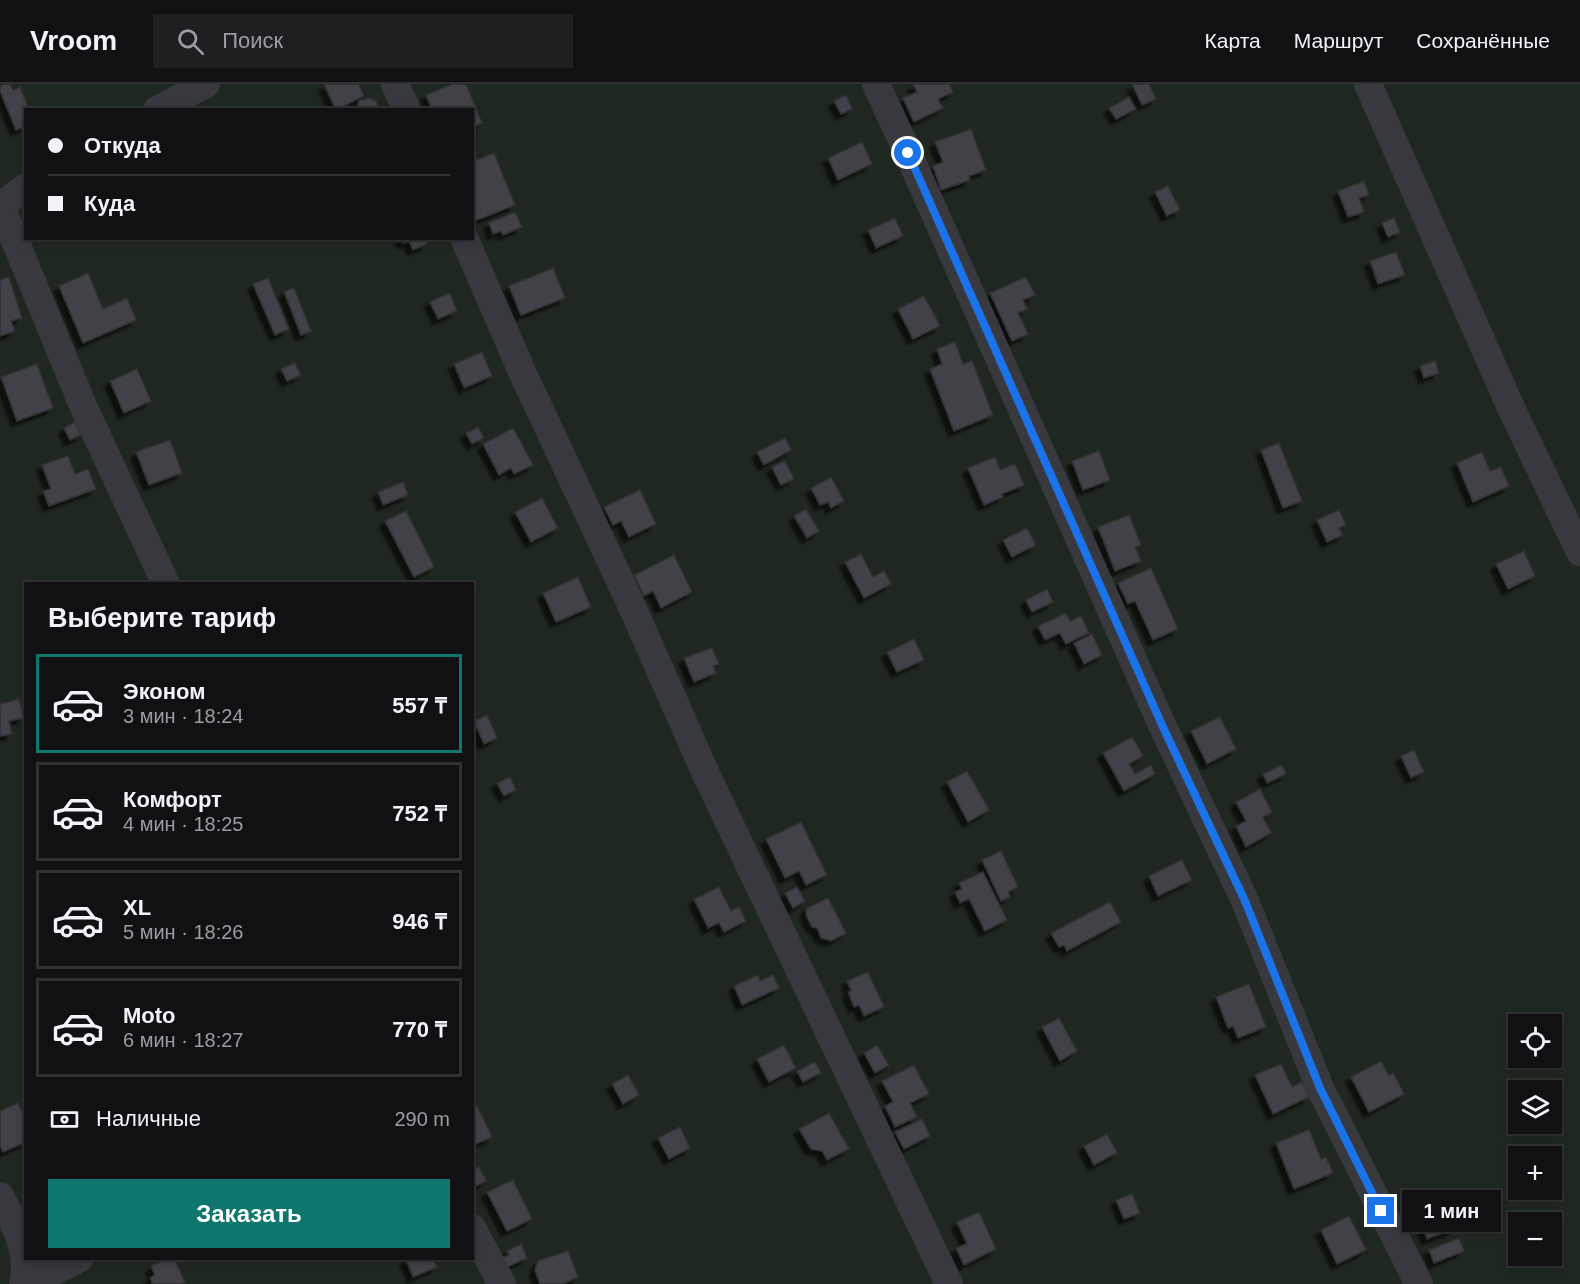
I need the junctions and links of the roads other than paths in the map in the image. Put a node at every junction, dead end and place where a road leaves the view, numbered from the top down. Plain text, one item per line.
1 (206, 84) edge
2 (395, 84) edge
3 (876, 84) edge
4 (1368, 84) edge
5 (161, 108) edge
6 (405, 108) edge
7 (24, 188) edge
8 (0, 205) edge
9 (465, 240) edge
10 (1580, 552) edge
11 (165, 582) edge
12 (0, 1196) edge
13 (474, 1232) edge
14 (24, 1255) edge
15 (25, 1260) edge
16 (76, 1260) edge
17 (23, 1284) edge
18 (29, 1284) edge
19 (502, 1284) edge
20 (949, 1284) edge
21 (1419, 1284) edge

1 - 5 street
2 - 6 street
3 - 21 street
4 - 10 street
7 - 8 street
8 - 11 street
9 - 20 street
12 - 14 street
13 - 19 street
15 - 17 street
16 - 18 street

